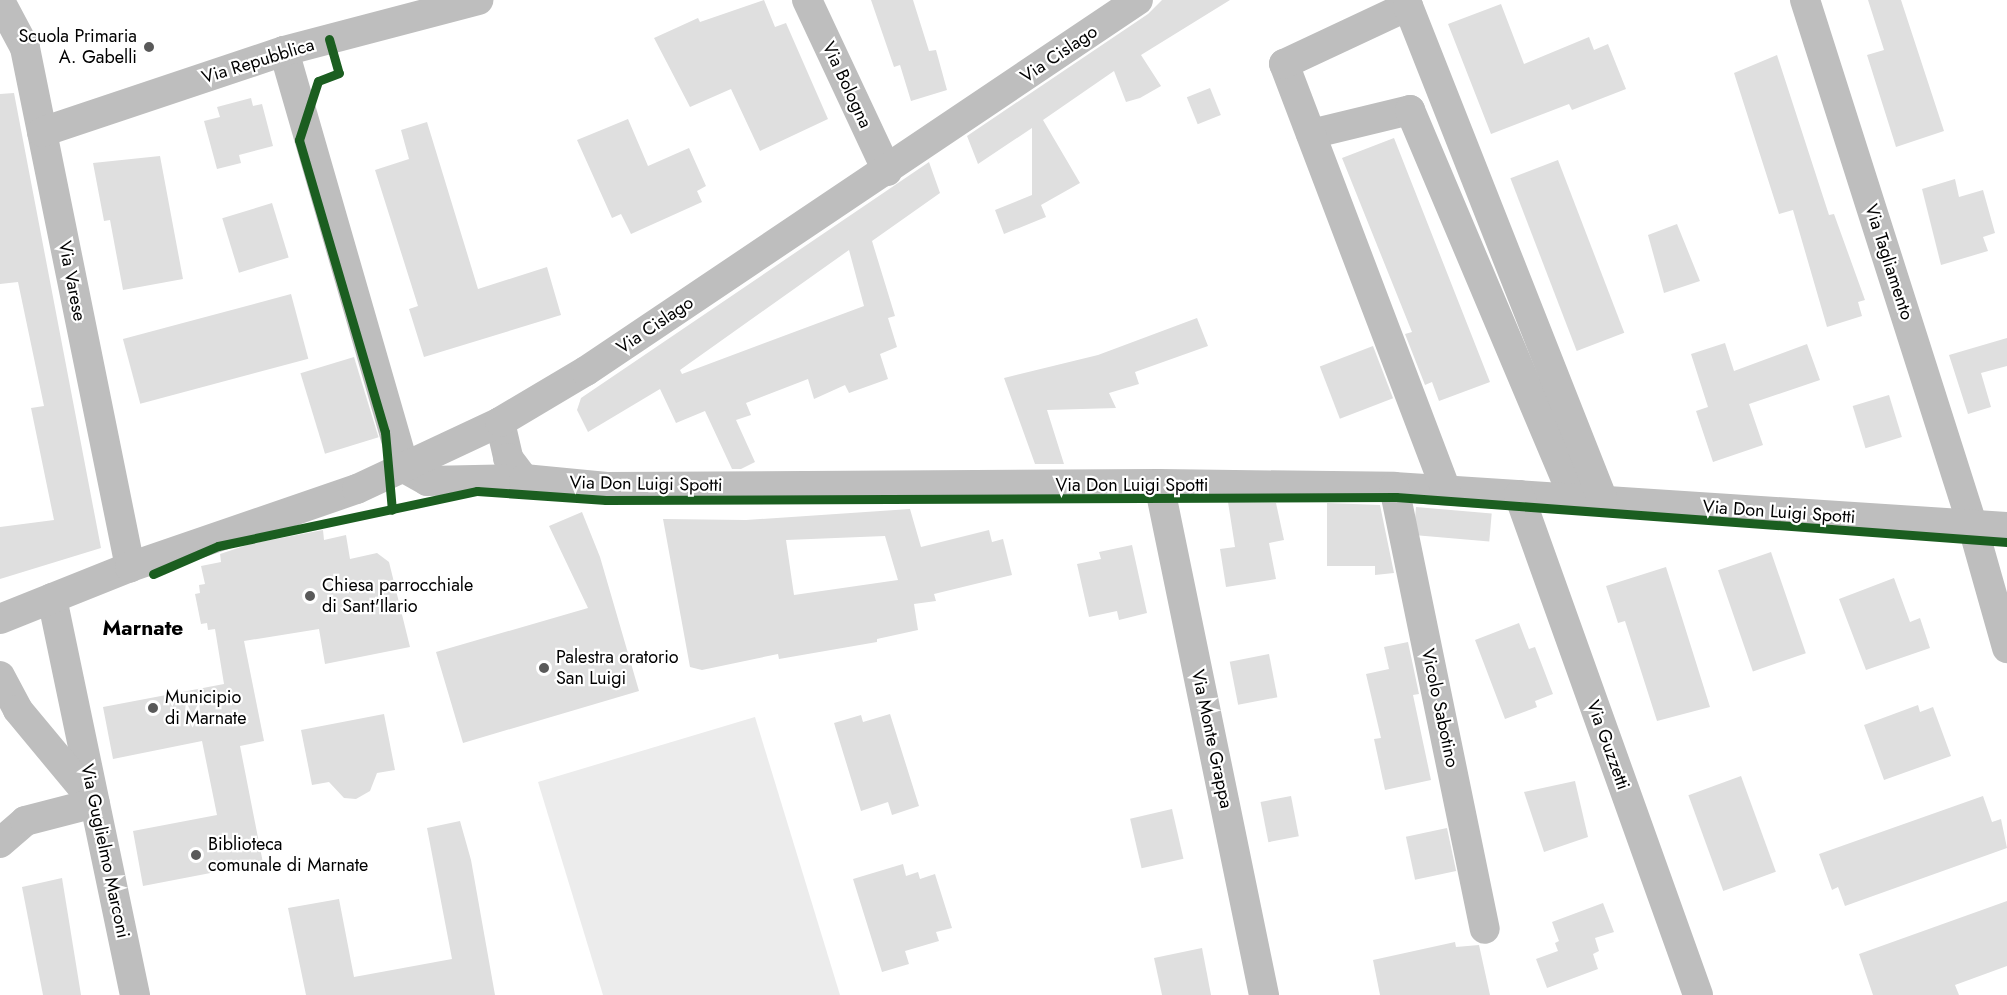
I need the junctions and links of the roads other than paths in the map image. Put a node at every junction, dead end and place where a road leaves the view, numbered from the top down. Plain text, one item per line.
1 (478, 0) edge
2 (807, 0) edge
3 (1138, 0) edge
4 (1805, 0) edge
5 (0, 1) edge
6 (13, 50) edge
7 (284, 51) junction
8 (42, 132) junction
9 (1311, 134) junction
10 (887, 171) junction
11 (500, 422) junction
12 (404, 468) junction
13 (524, 479) junction
14 (1159, 484) junction
15 (1394, 487) junction
16 (1446, 490) junction
17 (1519, 495) junction
18 (1574, 498) junction
19 (1604, 500) junction
20 (1972, 524) junction
21 (2007, 527) edge
22 (130, 567) junction
23 (52, 598) junction
24 (0, 619) edge
25 (2007, 648) edge
26 (0, 676) edge
27 (75, 706) junction
28 (26, 720) junction
29 (95, 803) junction
30 (7, 835) edge
31 (1485, 929) dead end
32 (135, 995) edge
33 (1264, 995) edge
34 (1698, 995) edge

1 - 7 street, Via Repubblica
2 - 10 street, Via Bologna
3 - 10 street, Via Cislago
4 - 20 street, Via Tagliamento
5 - 6 street, Via Varese
6 - 8 street, Via Varese
7 - 8 street, Via Repubblica
7 - 12 street
8 - 22 street, Via Varese
9 - 16 street
9 - 18 street
9 - 19 street
10 - 11 street, Via Cislago
11 - 12 street, Via Cislago
11 - 13 street
12 - 13 street, Via Don Luigi Spotti
12 - 22 street, Via Cislago
13 - 14 street, Via Don Luigi Spotti
14 - 15 street, Via Don Luigi Spotti
14 - 33 street, Via Monte Grappa
15 - 16 street, Via Don Luigi Spotti
15 - 31 street, Vicolo Sabotino
16 - 17 street, Via Don Luigi Spotti
17 - 18 street, Via Don Luigi Spotti
17 - 34 street, Via Guzzetti
18 - 19 street, Via Don Luigi Spotti
19 - 20 street, Via Don Luigi Spotti
20 - 21 street, Via Don Luigi Spotti
20 - 25 street, Via Tagliamento
22 - 23 street, Via Cislago
23 - 24 street, Via Cislago
23 - 27 street, Via Guglielmo Marconi
26 - 28 street
27 - 28 street
27 - 29 street, Via Guglielmo Marconi
28 - 29 street
29 - 30 street
29 - 32 street, Via Guglielmo Marconi

